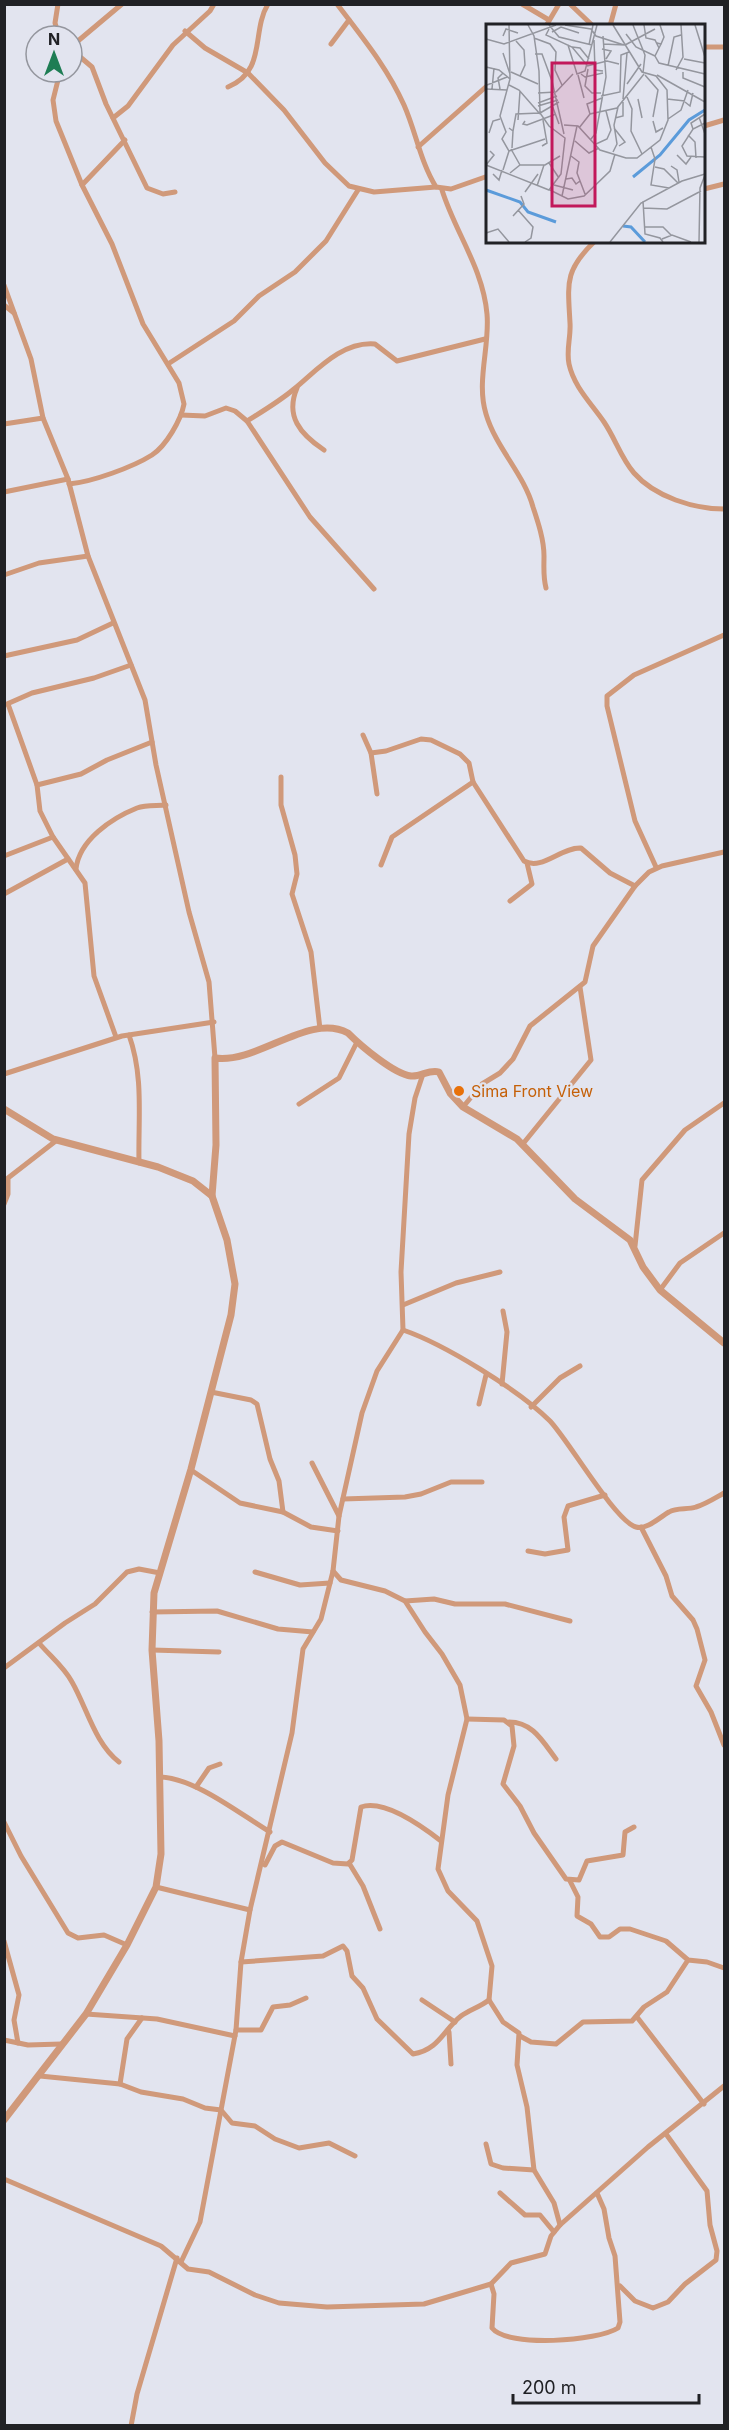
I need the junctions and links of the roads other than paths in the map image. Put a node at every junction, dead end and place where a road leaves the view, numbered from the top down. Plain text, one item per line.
1 (58, 4) edge
2 (122, 4) edge
3 (214, 4) edge
4 (268, 4) edge
5 (337, 4) edge
6 (522, 4) edge
7 (559, 4) edge
8 (570, 4) edge
9 (616, 4) edge
10 (349, 20) junction
11 (548, 22) edge
12 (55, 24) edge
13 (591, 24) edge
14 (611, 24) edge
15 (185, 31) junction
16 (84, 37) edge
17 (331, 44) dead end
18 (705, 47) edge
19 (724, 47) edge
20 (84, 59) edge
21 (248, 73) junction
22 (57, 84) edge
23 (228, 87) dead end
24 (486, 87) edge
25 (113, 118) junction
26 (724, 120) edge
27 (705, 126) edge
28 (126, 140) junction
29 (418, 147) junction
30 (486, 177) edge
31 (724, 184) edge
32 (82, 185) junction
33 (439, 189) junction
34 (705, 189) edge
35 (358, 190) junction
36 (175, 192) dead end
37 (593, 243) edge
38 (4, 285) edge
39 (4, 305) edge
40 (15, 314) junction
41 (485, 339) junction
42 (168, 364) junction
43 (297, 388) junction
44 (181, 415) junction
45 (44, 418) junction
46 (247, 421) junction
47 (4, 424) edge
48 (324, 450) dead end
49 (68, 482) junction
50 (4, 492) edge
51 (724, 509) edge
52 (88, 556) junction
53 (4, 576) edge
54 (546, 588) dead end
55 (374, 589) dead end
56 (113, 623) junction
57 (724, 635) edge
58 (4, 656) edge
59 (131, 665) junction
60 (6, 704) edge
61 (363, 735) dead end
62 (152, 742) junction
63 (370, 753) junction
64 (281, 777) dead end
65 (474, 782) junction
66 (38, 785) junction
67 (377, 794) dead end
68 (166, 805) junction
69 (53, 837) junction
70 (724, 852) edge
71 (4, 856) edge
72 (68, 859) junction
73 (528, 863) junction
74 (381, 865) dead end
75 (656, 867) junction
76 (76, 869) junction
77 (635, 886) junction
78 (4, 894) edge
79 (510, 901) dead end
80 (580, 987) junction
81 (214, 1022) junction
82 (320, 1029) junction
83 (129, 1035) junction
84 (116, 1037) junction
85 (357, 1042) junction
86 (215, 1058) junction
87 (4, 1074) edge
88 (423, 1074) junction
89 (724, 1103) edge
90 (299, 1104) dead end
91 (463, 1107) junction
92 (4, 1109) edge
93 (57, 1140) junction
94 (522, 1145) junction
95 (139, 1163) junction
96 (212, 1196) junction
97 (4, 1204) edge
98 (724, 1233) edge
99 (635, 1246) junction
100 (500, 1272) dead end
101 (660, 1290) junction
102 (403, 1305) junction
103 (503, 1311) dead end
104 (403, 1330) junction
105 (724, 1343) edge
106 (580, 1366) dead end
107 (486, 1375) junction
108 (502, 1384) junction
109 (211, 1392) junction
110 (478, 1404) dead end
111 (531, 1407) junction
112 (312, 1462) dead end
113 (191, 1470) junction
114 (482, 1482) dead end
115 (724, 1493) edge
116 (605, 1494) junction
117 (343, 1499) junction
118 (283, 1512) junction
119 (339, 1516) junction
120 (641, 1527) junction
121 (338, 1531) junction
122 (528, 1551) dead end
123 (333, 1571) junction
124 (255, 1572) dead end
125 (160, 1573) junction
126 (330, 1582) junction
127 (405, 1601) junction
128 (152, 1612) junction
129 (570, 1621) dead end
130 (313, 1632) junction
131 (39, 1643) junction
132 (152, 1650) junction
133 (219, 1652) dead end
134 (4, 1668) edge
135 (467, 1719) junction
136 (509, 1722) junction
137 (724, 1745) edge
138 (556, 1759) dead end
139 (119, 1762) dead end
140 (220, 1764) dead end
141 (160, 1777) junction
142 (196, 1787) junction
143 (4, 1822) edge
144 (634, 1827) dead end
145 (270, 1832) junction
146 (441, 1841) junction
147 (349, 1863) junction
148 (262, 1869) junction
149 (570, 1881) junction
150 (156, 1887) junction
151 (250, 1910) junction
152 (381, 1929) dead end
153 (4, 1941) edge
154 (127, 1945) junction
155 (688, 1960) junction
156 (241, 1962) junction
157 (724, 1968) edge
158 (306, 1998) dead end
159 (422, 2000) dead end
160 (489, 2000) junction
161 (87, 2014) junction
162 (637, 2017) junction
163 (142, 2018) junction
164 (455, 2022) junction
165 (448, 2032) junction
166 (236, 2033) junction
167 (520, 2036) junction
168 (4, 2040) edge
169 (18, 2043) junction
170 (61, 2044) junction
171 (451, 2064) dead end
172 (40, 2076) junction
173 (120, 2084) junction
174 (724, 2086) edge
175 (704, 2104) junction
176 (221, 2110) junction
177 (4, 2120) edge
178 (666, 2134) junction
179 (486, 2144) dead end
180 (355, 2156) dead end
181 (534, 2170) junction
182 (4, 2179) edge
183 (500, 2193) dead end
184 (597, 2193) junction
185 (560, 2225) junction
186 (554, 2232) junction
187 (179, 2260) junction
188 (491, 2284) junction
189 (619, 2285) junction
190 (131, 2426) edge

1 - 12 street
2 - 16 street
3 - 15 street
4 - 21 street
5 - 10 street
6 - 11 street
7 - 11 street
8 - 13 street
9 - 14 street
10 - 17 street
10 - 29 street
15 - 21 street
15 - 25 street
18 - 19 street
20 - 25 street
21 - 23 street
21 - 35 street
22 - 32 street
24 - 29 street
25 - 28 street
26 - 27 street
28 - 32 street
28 - 36 street
29 - 33 street
30 - 33 street
31 - 34 street
32 - 42 street
33 - 35 street
33 - 41 street
35 - 42 street
37 - 51 street
38 - 40 street
39 - 40 street
40 - 45 street
41 - 43 street
41 - 54 street
42 - 44 street
43 - 46 street
43 - 48 street
44 - 46 street
44 - 49 street
45 - 47 street
45 - 49 street
46 - 55 street
49 - 50 street
49 - 52 street
52 - 53 street
52 - 56 street
56 - 58 street
56 - 59 street
57 - 75 street
59 - 60 street
59 - 62 street
60 - 66 street
61 - 63 street
62 - 66 street
62 - 68 street
63 - 65 street
63 - 67 street
64 - 82 street
65 - 73 street
65 - 74 street
66 - 69 street
68 - 76 street
68 - 81 street
69 - 71 street
69 - 72 street
70 - 75 street
72 - 76 street
72 - 78 street
73 - 77 street
73 - 79 street
75 - 77 street
76 - 84 street
77 - 80 street
80 - 91 street
80 - 94 street
81 - 83 street
81 - 86 street
82 - 85 street
82 - 86 street
83 - 84 street
83 - 95 street
84 - 87 street
85 - 88 street
85 - 90 street
86 - 96 street
88 - 91 street
88 - 102 street
89 - 99 street
91 - 94 street
92 - 93 street
93 - 95 street
93 - 97 street
94 - 99 street
95 - 96 street
96 - 109 street
98 - 101 street
99 - 101 street
100 - 102 street
101 - 105 street
102 - 104 street
103 - 108 street
104 - 107 street
104 - 117 street
106 - 111 street
107 - 108 street
107 - 110 street
108 - 111 street
109 - 113 street
109 - 118 street
111 - 116 street
112 - 119 street
113 - 118 street
113 - 125 street
114 - 117 street
115 - 120 street
116 - 120 street
116 - 122 street
117 - 119 street
118 - 121 street
119 - 121 street
120 - 137 street
121 - 123 street
123 - 126 street
123 - 127 street
124 - 126 street
125 - 128 street
125 - 131 street
126 - 130 street
127 - 129 street
127 - 135 street
128 - 130 street
128 - 132 street
130 - 145 street
131 - 134 street
131 - 139 street
132 - 133 street
132 - 141 street
135 - 136 street
135 - 146 street
136 - 138 street
136 - 149 street
140 - 142 street
141 - 142 street
141 - 150 street
142 - 145 street
143 - 154 street
144 - 149 street
145 - 148 street
146 - 147 street
146 - 160 street
147 - 148 street
147 - 152 street
148 - 151 street
149 - 155 street
150 - 151 street
150 - 154 street
151 - 156 street
153 - 169 street
154 - 161 street
155 - 157 street
155 - 162 street
156 - 165 street
156 - 166 street
158 - 166 street
159 - 164 street
160 - 164 street
160 - 167 street
161 - 163 street
161 - 170 street
162 - 167 street
162 - 175 street
163 - 166 street
163 - 173 street
164 - 165 street
165 - 171 street
166 - 176 street
167 - 181 street
168 - 169 street
169 - 170 street
170 - 172 street
172 - 173 street
172 - 177 street
173 - 176 street
174 - 175 street
175 - 178 street
176 - 180 street
176 - 187 street
178 - 184 street
178 - 189 street
179 - 181 street
181 - 185 street
182 - 187 street
183 - 186 street
184 - 185 street
184 - 189 street
185 - 186 street
186 - 188 street
187 - 188 street
187 - 190 street
188 - 189 street

